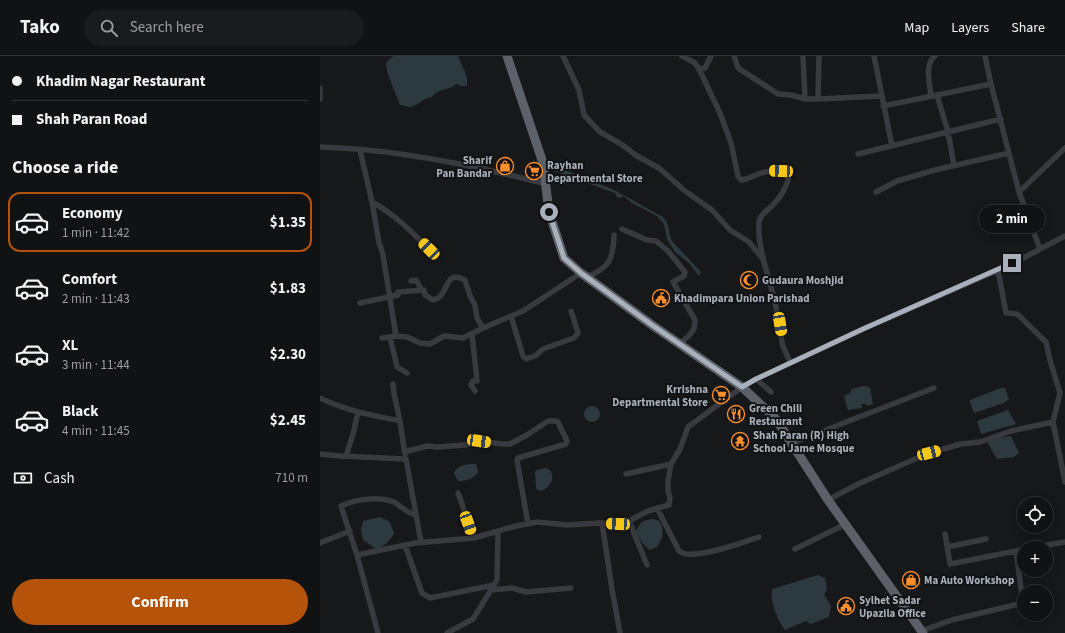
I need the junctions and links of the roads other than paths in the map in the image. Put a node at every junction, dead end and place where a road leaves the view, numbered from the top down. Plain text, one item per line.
1 (507, 56) edge
2 (563, 56) edge
3 (682, 56) edge
4 (693, 56) edge
5 (711, 56) edge
6 (734, 56) edge
7 (804, 56) edge
8 (819, 56) edge
9 (874, 56) edge
10 (935, 56) edge
11 (985, 56) edge
12 (695, 63) junction
13 (699, 69) junction
14 (991, 84) junction
15 (320, 88) edge
16 (934, 95) junction
17 (882, 96) junction
18 (320, 99) edge
19 (804, 99) junction
20 (818, 99) junction
21 (883, 106) junction
22 (1001, 119) junction
23 (948, 132) junction
24 (892, 146) junction
25 (320, 147) edge
26 (1065, 148) edge
27 (360, 150) junction
28 (1008, 153) junction
29 (858, 154) dead end
30 (954, 166) junction
31 (545, 180) junction
32 (876, 192) dead end
33 (1019, 192) junction
34 (372, 202) junction
35 (622, 229) dead end
36 (614, 235) dead end
37 (1065, 236) edge
38 (429, 249) dead end
39 (1040, 249) junction
40 (764, 260) junction
41 (998, 270) junction
42 (584, 275) junction
43 (411, 281) dead end
44 (419, 290) junction
45 (390, 296) junction
46 (360, 303) dead end
47 (571, 311) dead end
48 (510, 316) junction
49 (483, 328) junction
50 (472, 334) junction
51 (396, 336) junction
52 (390, 337) junction
53 (382, 338) dead end
54 (680, 344) junction
55 (790, 363) junction
56 (407, 373) dead end
57 (756, 379) junction
58 (393, 384) dead end
59 (742, 387) junction
60 (934, 388) dead end
61 (475, 391) dead end
62 (771, 392) dead end
63 (320, 398) edge
64 (358, 412) junction
65 (400, 421) junction
66 (1053, 422) junction
67 (792, 443) junction
68 (404, 452) junction
69 (320, 454) edge
70 (346, 456) junction
71 (406, 459) junction
72 (671, 464) junction
73 (626, 474) dead end
74 (1065, 482) edge
75 (458, 493) dead end
76 (828, 500) junction
77 (657, 508) junction
78 (415, 515) junction
79 (629, 521) junction
80 (602, 523) junction
81 (528, 524) junction
82 (846, 524) junction
83 (350, 531) junction
84 (498, 531) junction
85 (945, 534) dead end
86 (759, 537) dead end
87 (474, 538) junction
88 (986, 539) dead end
89 (421, 542) junction
90 (1065, 542) edge
91 (320, 543) edge
92 (1053, 544) edge
93 (405, 545) junction
94 (947, 547) junction
95 (795, 549) dead end
96 (1016, 552) joint
97 (357, 555) junction
98 (647, 565) dead end
99 (492, 587) junction
100 (572, 588) dead end
101 (922, 632) edge
102 (378, 633) edge
103 (446, 633) edge
104 (620, 633) edge

1 - 31 highway
2 - 40 street
3 - 12 street
4 - 12 street
5 - 13 street
6 - 19 street
7 - 19 street
8 - 20 street
9 - 17 street
10 - 16 street
11 - 14 street
12 - 13 street
13 - 40 street
14 - 16 street
14 - 22 street
15 - 18 street
16 - 21 street
16 - 23 street
17 - 20 street
17 - 21 street
19 - 20 street
21 - 24 street
22 - 23 street
22 - 28 street
23 - 24 street
23 - 30 street
24 - 29 street
25 - 27 street
26 - 33 street
27 - 31 street
27 - 34 street
28 - 30 street
28 - 33 street
30 - 32 street
31 - 42 highway
33 - 39 street
34 - 38 street
34 - 45 street
35 - 54 street
36 - 42 street
37 - 39 street
39 - 41 street
40 - 55 street
41 - 55 street
41 - 66 street
42 - 48 street
42 - 54 highway
43 - 44 street
44 - 45 street
44 - 49 street
45 - 46 street
45 - 51 street
47 - 48 street
48 - 49 street
49 - 50 street
50 - 51 street
50 - 61 street
51 - 52 street
52 - 53 street
52 - 56 street
54 - 59 highway
55 - 57 street
57 - 59 street
57 - 62 street
58 - 65 street
59 - 67 highway
59 - 72 street
60 - 67 street
63 - 64 street
64 - 65 street
64 - 70 street
65 - 68 street
66 - 74 street
66 - 76 street
67 - 76 highway
68 - 71 street
68 - 81 street
69 - 70 street
70 - 71 street
71 - 78 street
72 - 73 street
72 - 77 street
75 - 87 street
76 - 82 highway
77 - 79 street
77 - 86 street
78 - 83 street
78 - 89 street
79 - 80 street
79 - 98 street
80 - 81 street
80 - 104 street
81 - 84 street
82 - 95 street
82 - 101 highway
83 - 91 street
83 - 97 street
84 - 87 street
84 - 99 street
85 - 94 street
87 - 89 street
88 - 94 street
89 - 93 street
90 - 92 street
93 - 97 street
93 - 99 street
94 - 96 street
96 - 101 street
97 - 102 street
99 - 100 street
99 - 103 street

